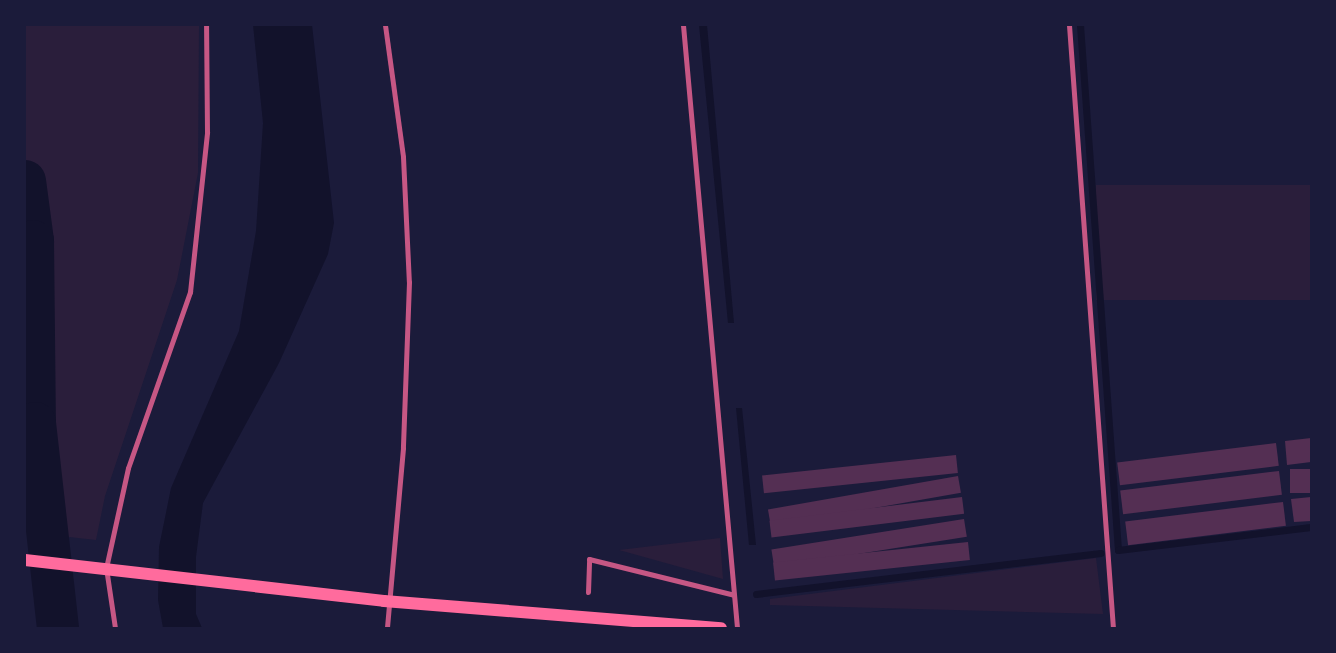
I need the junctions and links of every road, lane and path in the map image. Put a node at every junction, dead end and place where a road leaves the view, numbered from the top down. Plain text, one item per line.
1 (206, 25) edge
2 (385, 25) edge
3 (683, 25) edge
4 (1069, 25) edge
5 (25, 560) edge
6 (112, 568) junction
7 (588, 592) dead end
8 (734, 595) junction
9 (388, 601) junction
10 (115, 628) edge
11 (387, 628) edge
12 (721, 628) edge
13 (737, 628) edge
14 (1113, 628) edge

1 - 6 street
2 - 9 street
3 - 8 street
4 - 14 street
5 - 6 main road
6 - 9 main road
6 - 10 street
7 - 8 street
8 - 13 street
9 - 11 street
9 - 12 main road

